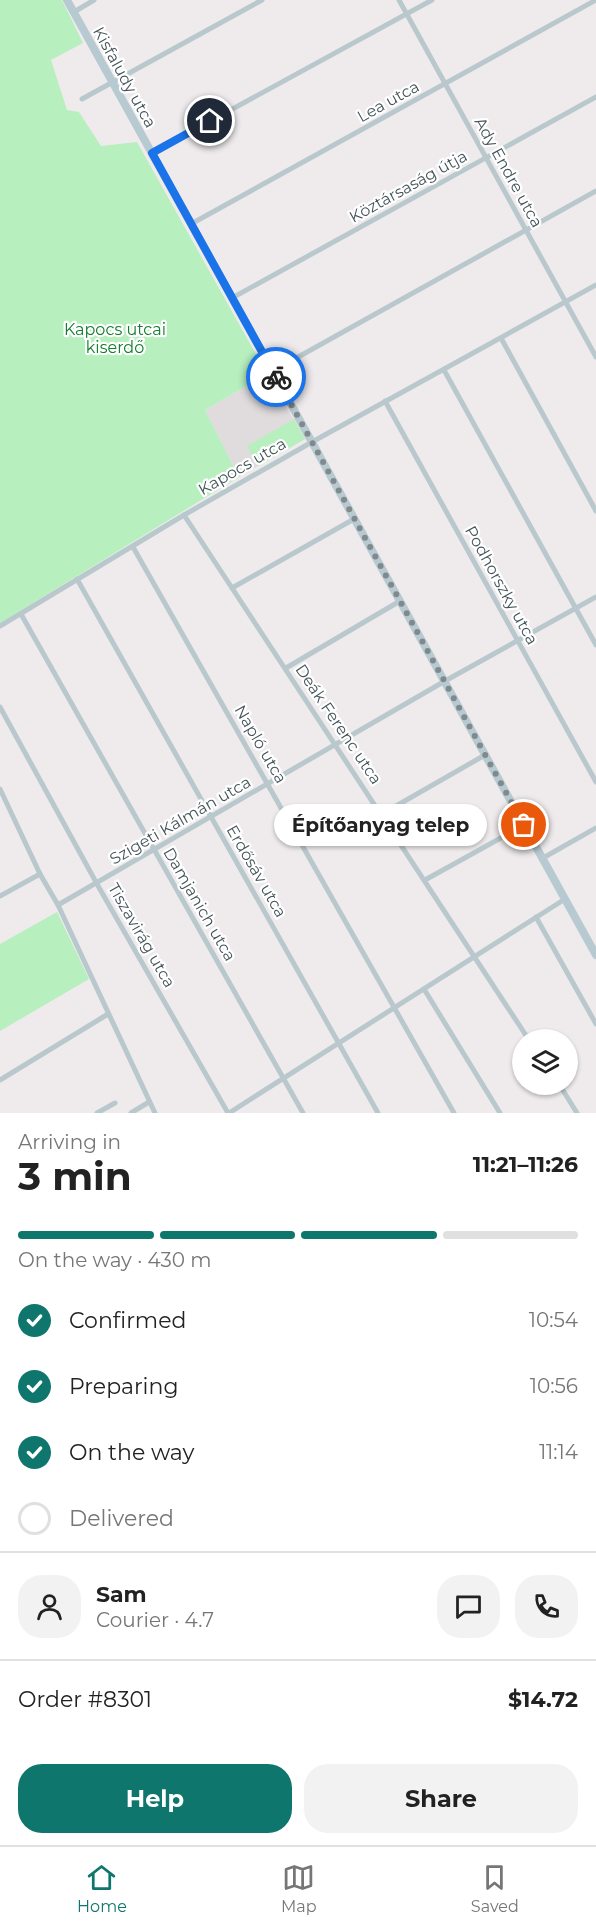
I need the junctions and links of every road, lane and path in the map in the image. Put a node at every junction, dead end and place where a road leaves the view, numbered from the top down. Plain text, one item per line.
1 (67, 0) edge
2 (94, 0) edge
3 (262, 0) edge
4 (399, 0) edge
5 (432, 0) edge
6 (596, 0) edge
7 (74, 12) junction
8 (406, 14) junction
9 (113, 82) junction
10 (445, 85) junction
11 (596, 97) edge
12 (82, 99) dead end
13 (152, 153) junction
14 (486, 158) junction
15 (596, 191) edge
16 (191, 224) junction
17 (526, 231) junction
18 (596, 285) edge
19 (232, 298) junction
20 (566, 302) junction
21 (501, 338) junction
22 (596, 357) edge
23 (444, 370) junction
24 (273, 371) junction
25 (385, 401) junction
26 (312, 442) junction
27 (596, 511) edge
28 (184, 515) junction
29 (354, 519) junction
30 (133, 547) junction
31 (77, 579) junction
32 (232, 588) junction
33 (596, 597) edge
34 (400, 601) junction
35 (576, 608) junction
36 (21, 614) junction
37 (0, 627) edge
38 (518, 642) junction
39 (596, 645) edge
40 (286, 669) junction
41 (446, 681) junction
42 (0, 707) edge
43 (336, 745) junction
44 (485, 755) junction
45 (596, 782) edge
46 (269, 784) junction
47 (0, 789) edge
48 (382, 814) junction
49 (211, 818) junction
50 (524, 825) junction
51 (596, 828) edge
52 (154, 850) junction
53 (543, 858) junction
54 (40, 874) junction
55 (425, 880) junction
56 (97, 884) junction
57 (0, 896) edge
58 (565, 899) junction
59 (58, 906) junction
60 (536, 917) junction
61 (596, 955) edge
62 (475, 956) junction
63 (424, 989) junction
64 (395, 1008) junction
65 (108, 1014) junction
66 (596, 1024) edge
67 (522, 1029) edge
68 (339, 1043) junction
69 (284, 1078) junction
70 (0, 1080) edge
71 (565, 1095) edge
72 (150, 1102) junction
73 (115, 1103) dead end
74 (97, 1113) edge
75 (131, 1113) edge
76 (155, 1113) edge
77 (228, 1113) edge
78 (303, 1113) edge
79 (378, 1113) edge
80 (454, 1113) edge
81 (500, 1113) edge
82 (577, 1113) edge

1 - 7 street, Kisfaludy utca
2 - 7 street
3 - 9 street
4 - 8 street, Ady Endre utca
5 - 8 street
6 - 10 street, Lea utca
7 - 9 street, Kisfaludy utca
8 - 10 street, Ady Endre utca
8 - 13 street
9 - 12 street
9 - 13 street, Kisfaludy utca
10 - 14 street, Ady Endre utca
10 - 16 street, Lea utca
11 - 14 street, Köztársaság útja
13 - 16 street, Kisfaludy utca
14 - 17 street, Ady Endre utca
14 - 19 street, Köztársaság útja
15 - 17 street
16 - 19 street, Kisfaludy utca
17 - 20 street, Ady Endre utca
17 - 24 street
18 - 20 street, Kapocs utca
19 - 24 street, Kisfaludy utca
20 - 21 street, Kapocs utca
20 - 22 street, Ady Endre utca
21 - 23 street, Kapocs utca
21 - 27 street
23 - 25 street, Kapocs utca
23 - 35 street
24 - 26 street, Kisfaludy utca
25 - 26 street, Kapocs utca
25 - 38 street, Podhorszky utca
26 - 28 street, Kapocs utca
26 - 29 street, Kisfaludy utca
28 - 30 street, Kapocs utca
28 - 32 street, Deák Ferenc utca
29 - 32 street
29 - 34 street, Kisfaludy utca
30 - 31 street, Kapocs utca
30 - 46 street, Napló utca
31 - 36 street, Kapocs utca
31 - 49 street, Erdősáv utca
32 - 40 street, Deák Ferenc utca
33 - 35 street, Szigeti Kálmán utca
34 - 40 street
34 - 41 street, Kisfaludy utca
35 - 38 street, Szigeti Kálmán utca
35 - 39 street
36 - 37 street, Kapocs utca
36 - 52 street, Damjanich utca
38 - 41 street, Szigeti Kálmán utca
38 - 45 street, Podhorszky utca
40 - 43 street, Deák Ferenc utca
41 - 43 street, Szigeti Kálmán utca
41 - 44 street, Kisfaludy utca
42 - 56 street, Tiszavirág utca
43 - 46 street, Szigeti Kálmán utca
43 - 48 street, Deák Ferenc utca
44 - 48 street
44 - 50 street, Kisfaludy utca
46 - 49 street, Szigeti Kálmán utca
46 - 64 street, Napló utca
47 - 54 street
48 - 55 street, Deák Ferenc utca
49 - 52 street, Szigeti Kálmán utca
49 - 68 street, Erdősáv utca
50 - 53 street, Kisfaludy utca
50 - 55 street
51 - 53 street
52 - 56 street, Szigeti Kálmán utca
52 - 69 street, Damjanich utca
53 - 58 street, Kisfaludy utca
54 - 57 street
54 - 59 street
55 - 62 street, Deák Ferenc utca
56 - 59 street, Szigeti Kálmán utca
56 - 77 street, Tiszavirág utca
58 - 60 street
58 - 61 street, Kisfaludy utca
59 - 65 street
60 - 62 street
60 - 66 street
62 - 63 street
62 - 67 street, Deák Ferenc utca
63 - 64 street
63 - 81 street
64 - 68 street
64 - 80 street, Napló utca
65 - 70 street
65 - 72 street
68 - 69 street
68 - 79 street, Erdősáv utca
69 - 77 street
69 - 78 street, Damjanich utca
71 - 82 street
72 - 75 street
72 - 76 street
73 - 74 street

